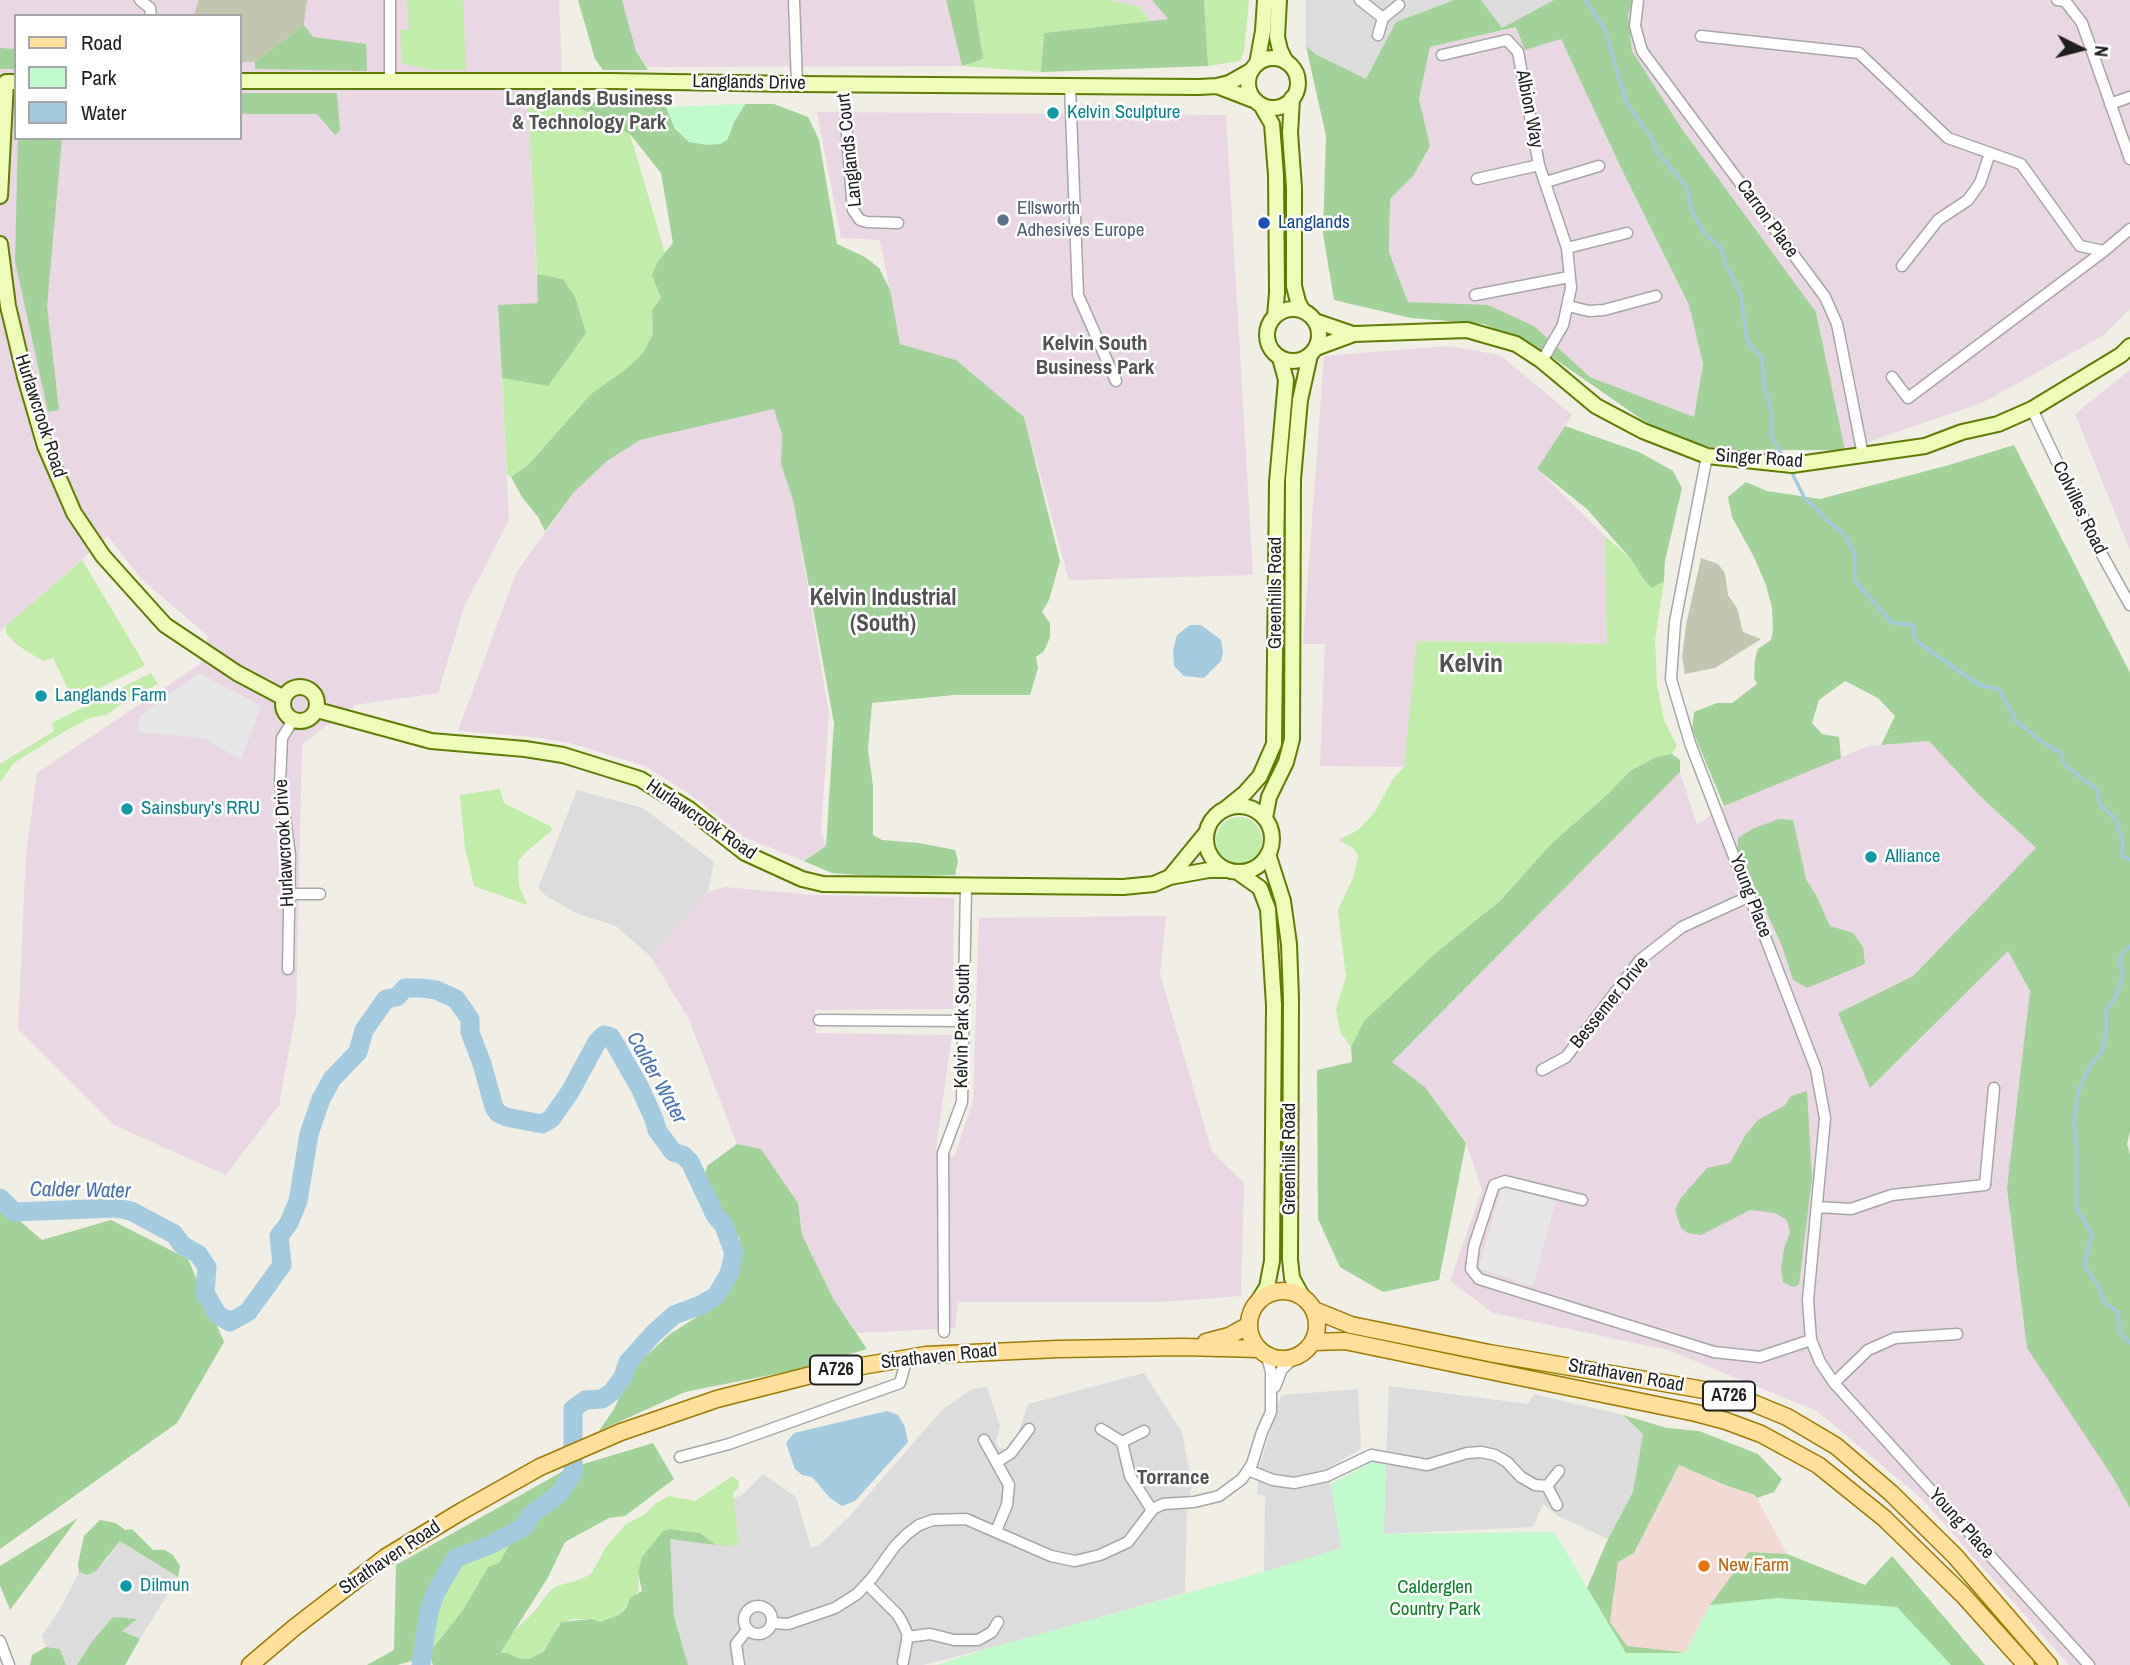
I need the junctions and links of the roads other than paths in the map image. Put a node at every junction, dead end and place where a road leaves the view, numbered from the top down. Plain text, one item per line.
1 (140, 0) edge
2 (390, 0) edge
3 (794, 0) edge
4 (1265, 0) edge
5 (1279, 0) edge
6 (1360, 0) edge
7 (1638, 0) edge
8 (2057, 0) edge
9 (1399, 5) dead end
10 (150, 14) edge
11 (1383, 18) junction
12 (1378, 35) dead end
13 (1701, 36) dead end
14 (1443, 55) dead end
15 (1286, 62) junction
16 (1254, 67) junction
17 (7, 81) edge
18 (242, 81) edge
19 (390, 81) junction
20 (796, 84) junction
21 (843, 84) junction
22 (1070, 86) junction
23 (1217, 86) junction
24 (2130, 97) edge
25 (1292, 98) junction
26 (1258, 103) junction
27 (2110, 104) junction
28 (1990, 153) junction
29 (2130, 159) edge
30 (1539, 165) junction
31 (1599, 166) dead end
32 (1477, 179) dead end
33 (1546, 182) junction
34 (0, 197) edge
35 (898, 223) dead end
36 (2130, 229) edge
37 (1627, 233) dead end
38 (0, 244) edge
39 (1567, 248) junction
40 (2104, 251) junction
41 (1902, 266) dead end
42 (1569, 277) junction
43 (1475, 295) dead end
44 (1656, 296) dead end
45 (1569, 306) junction
46 (1303, 311) junction
47 (1275, 316) junction
48 (1315, 321) junction
49 (1354, 334) junction
50 (2130, 346) edge
51 (1313, 351) junction
52 (1280, 358) junction
53 (1542, 361) junction
54 (1892, 377) dead end
55 (1116, 381) dead end
56 (2032, 409) junction
57 (1863, 455) junction
58 (1707, 456) junction
59 (2130, 605) edge
60 (284, 698) junction
61 (317, 710) junction
62 (293, 720) junction
63 (1224, 810) junction
64 (1265, 818) junction
65 (1206, 833) junction
66 (1268, 854) junction
67 (1233, 871) junction
68 (1171, 877) junction
69 (966, 886) junction
70 (290, 894) junction
71 (320, 894) dead end
72 (1751, 896) junction
73 (288, 969) dead end
74 (819, 1020) dead end
75 (963, 1021) junction
76 (1542, 1070) dead end
77 (1994, 1088) dead end
78 (1582, 1200) dead end
79 (1817, 1207) junction
80 (1302, 1296) junction
81 (1257, 1303) junction
82 (1314, 1310) junction
83 (1249, 1325) junction
84 (944, 1332) dead end
85 (1957, 1334) dead end
86 (1811, 1340) junction
87 (1313, 1342) junction
88 (1183, 1347) junction
89 (1262, 1352) junction
90 (1293, 1358) junction
91 (906, 1359) junction
92 (1834, 1383) junction
93 (1272, 1398) junction
94 (1029, 1429) dead end
95 (1101, 1429) dead end
96 (1144, 1431) dead end
97 (984, 1440) dead end
98 (1122, 1442) junction
99 (680, 1457) dead end
100 (997, 1462) junction
101 (1248, 1470) junction
102 (1559, 1471) dead end
103 (1547, 1486) junction
104 (1557, 1505) dead end
105 (1152, 1510) junction
106 (996, 1531) junction
107 (867, 1584) junction
108 (998, 1622) dead end
109 (773, 1623) junction
110 (747, 1630) junction
111 (908, 1637) junction
112 (0, 1641) edge
113 (903, 1662) dead end
114 (9, 1665) edge
115 (250, 1665) edge
116 (739, 1665) edge
117 (2026, 1665) edge
118 (2049, 1665) edge
119 (2089, 1665) edge

1 - 10 street
2 - 19 street
3 - 20 street
4 - 16 street
5 - 15 street
6 - 11 street
7 - 57 street, Carron Place
8 - 27 street
9 - 11 street
11 - 12 street
13 - 28 street
14 - 30 street, Albion Way
15 - 16 street
15 - 25 street
16 - 23 street, Langlands Drive
16 - 26 street
17 - 34 street
18 - 19 street, Langlands Drive
19 - 20 street, Langlands Drive
20 - 21 street, Langlands Drive
21 - 22 street, Langlands Drive
21 - 35 street, Langlands Court
22 - 23 street, Langlands Drive
22 - 55 street
23 - 26 street, Langlands Drive
24 - 27 street
25 - 26 street
25 - 46 street
26 - 47 street
27 - 29 street
28 - 40 street
28 - 41 street
30 - 32 street, Albion Way
30 - 33 street, Albion Way
31 - 33 street
33 - 39 street, Albion Way
36 - 40 street
37 - 39 street
38 - 60 street, Hurlawcrook Road
39 - 42 street, Albion Way
40 - 54 street
42 - 43 street
42 - 45 street, Albion Way
44 - 45 street
45 - 53 street, Albion Way
46 - 47 street
46 - 48 street
47 - 52 street
48 - 49 street, Singer Road
48 - 51 street
49 - 51 street, Singer Road
49 - 53 street, Singer Road
50 - 56 street, Singer Road
51 - 52 street
51 - 64 street, Greenhills Road
52 - 63 street, Greenhills Road
53 - 58 street, Singer Road
56 - 57 street, Singer Road
56 - 59 street, Colvilles Road
57 - 58 street, Singer Road
58 - 72 street, Young Place
60 - 61 street
60 - 62 street
61 - 62 street
61 - 69 street, Hurlawcrook Road
62 - 70 street, Hurlawcrook Drive
63 - 64 street
63 - 65 street
64 - 66 street
65 - 67 street
65 - 68 street
66 - 67 street
66 - 80 street, Greenhills Road
67 - 68 street, Hurlawcrook Road
67 - 81 street, Greenhills Road
68 - 69 street, Hurlawcrook Road
69 - 75 street, Kelvin Park South
70 - 71 street
70 - 73 street, Hurlawcrook Drive
72 - 76 street, Bessemer Drive
72 - 79 street, Young Place
74 - 75 street
75 - 84 street, Kelvin Park South
77 - 79 street
78 - 86 street
79 - 86 street, Young Place
80 - 81 main road
80 - 82 main road, A726
81 - 83 main road
82 - 87 main road
82 - 118 main road, Strathaven Road / A726
83 - 88 main road, Strathaven Road / A726
83 - 89 main road
85 - 92 street
86 - 92 street, Young Place
87 - 90 main road
87 - 117 main road, Strathaven Road / A726
88 - 89 main road, Strathaven Road / A726
88 - 91 main road, Strathaven Road / A726
89 - 90 main road, A726
89 - 93 street
90 - 93 street
91 - 99 street
91 - 115 main road, Strathaven Road / A726
92 - 119 street, Young Place
93 - 101 street
94 - 100 street
95 - 98 street
96 - 98 street
97 - 100 street
98 - 105 street
100 - 106 street
101 - 103 street
101 - 105 street
102 - 103 street
103 - 104 street
105 - 106 street
106 - 107 street
107 - 109 street
107 - 111 street
108 - 111 street
109 - 110 street
109 - 110 street
110 - 116 street
111 - 113 street
112 - 114 street

